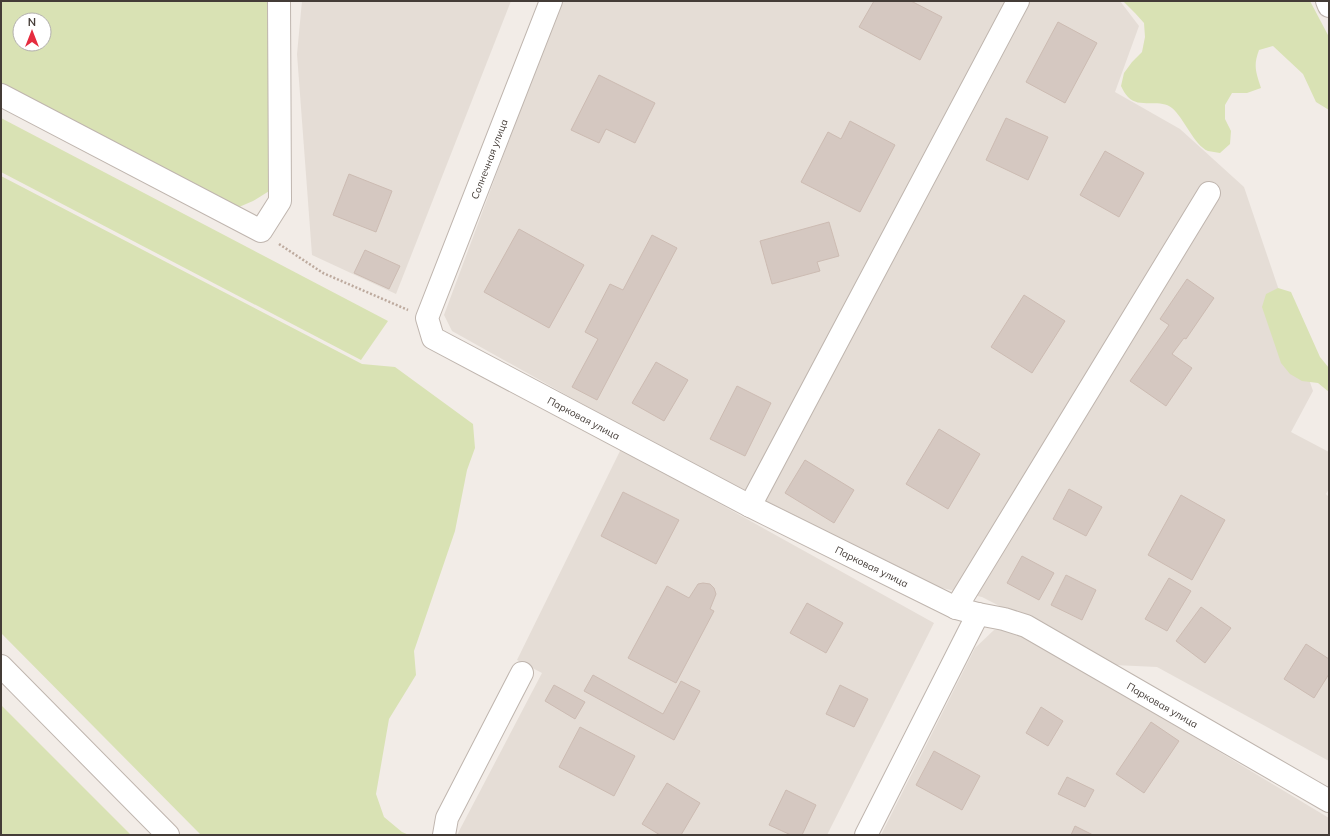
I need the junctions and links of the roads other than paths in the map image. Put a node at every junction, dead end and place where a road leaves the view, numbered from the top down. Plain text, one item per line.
1 (279, 1) edge
2 (551, 1) edge
3 (1018, 1) edge
4 (1327, 1) edge
5 (1329, 6) edge
6 (1, 95) edge
7 (1209, 193) dead end
8 (427, 318) joint
9 (750, 506) junction
10 (956, 608) junction
11 (978, 614) junction
12 (1, 666) edge
13 (522, 673) dead end
14 (1329, 801) edge
15 (168, 835) edge
16 (444, 835) edge
17 (866, 835) edge

1 - 6 street
2 - 8 street, Солнечная улица
3 - 9 street
4 - 5 street
7 - 10 street
8 - 9 street, Парковая улица
9 - 10 street, Парковая улица
10 - 11 street, Парковая улица
11 - 14 street, Парковая улица
11 - 17 street
12 - 15 street
13 - 16 street

